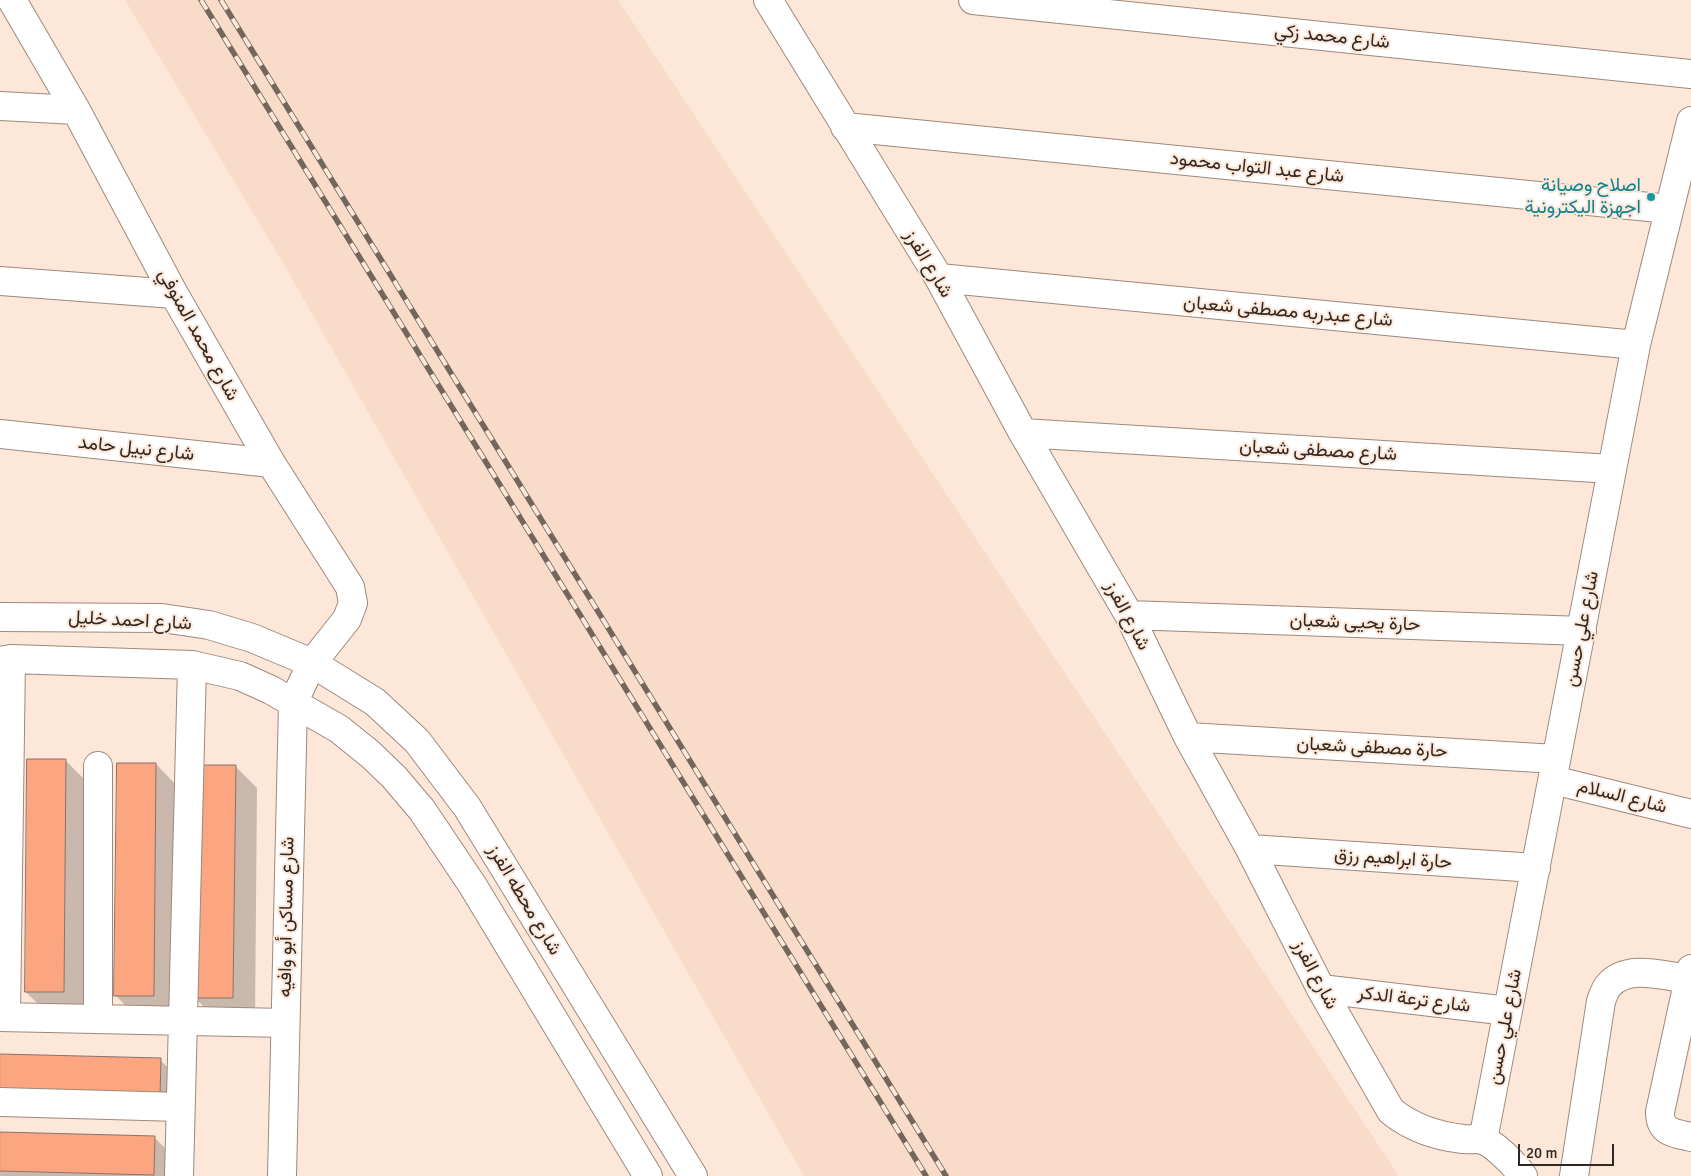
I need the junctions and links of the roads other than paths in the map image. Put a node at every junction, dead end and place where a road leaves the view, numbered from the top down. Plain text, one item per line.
1 (12, 0) edge
2 (768, 0) edge
3 (973, 0) edge
4 (980, 0) edge
5 (1691, 74) edge
6 (0, 106) edge
7 (76, 110) junction
8 (1691, 121) edge
9 (845, 128) junction
10 (1669, 209) junction
11 (939, 278) junction
12 (0, 281) edge
13 (174, 294) junction
14 (1636, 345) junction
15 (0, 434) edge
16 (1023, 434) junction
17 (271, 464) junction
18 (1612, 469) junction
19 (1129, 615) junction
20 (0, 617) edge
21 (1582, 632) junction
22 (5, 660) edge
23 (312, 663) junction
24 (192, 665) junction
25 (292, 703) junction
26 (1188, 737) junction
27 (98, 766) dead end
28 (1555, 769) junction
29 (1691, 814) edge
30 (1250, 849) junction
31 (1536, 868) junction
32 (1690, 974) edge
33 (1321, 989) junction
34 (1508, 1011) junction
35 (3, 1017) edge
36 (98, 1019) junction
37 (184, 1021) junction
38 (285, 1023) junction
39 (624, 1064) junction
40 (593, 1085) junction
41 (0, 1102) edge
42 (180, 1107) junction
43 (1691, 1137) edge
44 (1483, 1140) junction
45 (178, 1176) edge
46 (282, 1176) edge
47 (648, 1176) edge
48 (693, 1176) edge
49 (1523, 1176) edge
50 (1574, 1176) edge

1 - 7 street, شارع محمد المنوفي
2 - 9 street, شارع الفرز
3 - 4 street, شارع محمد زكي
4 - 5 street, شارع محمد زكي
6 - 7 street
7 - 13 street, شارع محمد المنوفي
8 - 10 street, شارع علي حسن
9 - 10 street, شارع عبد التواب محمود
9 - 11 street, شارع الفرز
10 - 14 street, شارع علي حسن
11 - 14 street, شارع عبدربه مصطفى شعبان
11 - 16 street, شارع الفرز
12 - 13 street
13 - 17 street, شارع محمد المنوفي
14 - 18 street, شارع علي حسن
15 - 17 street, شارع نبيل حامد
16 - 18 street, شارع مصطفى شعبان
16 - 19 street, شارع الفرز
17 - 23 street, شارع محمد المنوفي
18 - 21 street, شارع علي حسن
19 - 21 street, حارة يحيى شعبان
19 - 26 street, شارع الفرز
20 - 23 street, شارع احمد خليل
21 - 28 street, شارع علي حسن
22 - 24 street
22 - 35 street
23 - 25 street, شارع مساكن أبو وافيه
23 - 39 street, شارع محطه الفرز
24 - 25 street
24 - 37 street
25 - 38 street, شارع مساكن أبو وافيه
25 - 40 street, شارع محطه الفرز
26 - 28 street, حارة مصطفى شعبان
26 - 30 street, شارع الفرز
27 - 36 street
28 - 29 street, شارع السلام
28 - 31 street, شارع علي حسن
30 - 31 street, حارة ابراهيم رزق
30 - 33 street, شارع الفرز
31 - 34 street, شارع علي حسن
32 - 43 street
32 - 50 street
33 - 34 street, شارع ترعة الدكر
33 - 44 street, شارع الفرز
34 - 44 street, شارع علي حسن
35 - 36 street
36 - 37 street
37 - 38 street
37 - 42 street
38 - 46 street, شارع مساكن أبو وافيه
39 - 40 street
39 - 48 street, شارع محطه الفرز
40 - 47 street, شارع محطه الفرز
41 - 42 street
42 - 45 street
44 - 49 street

